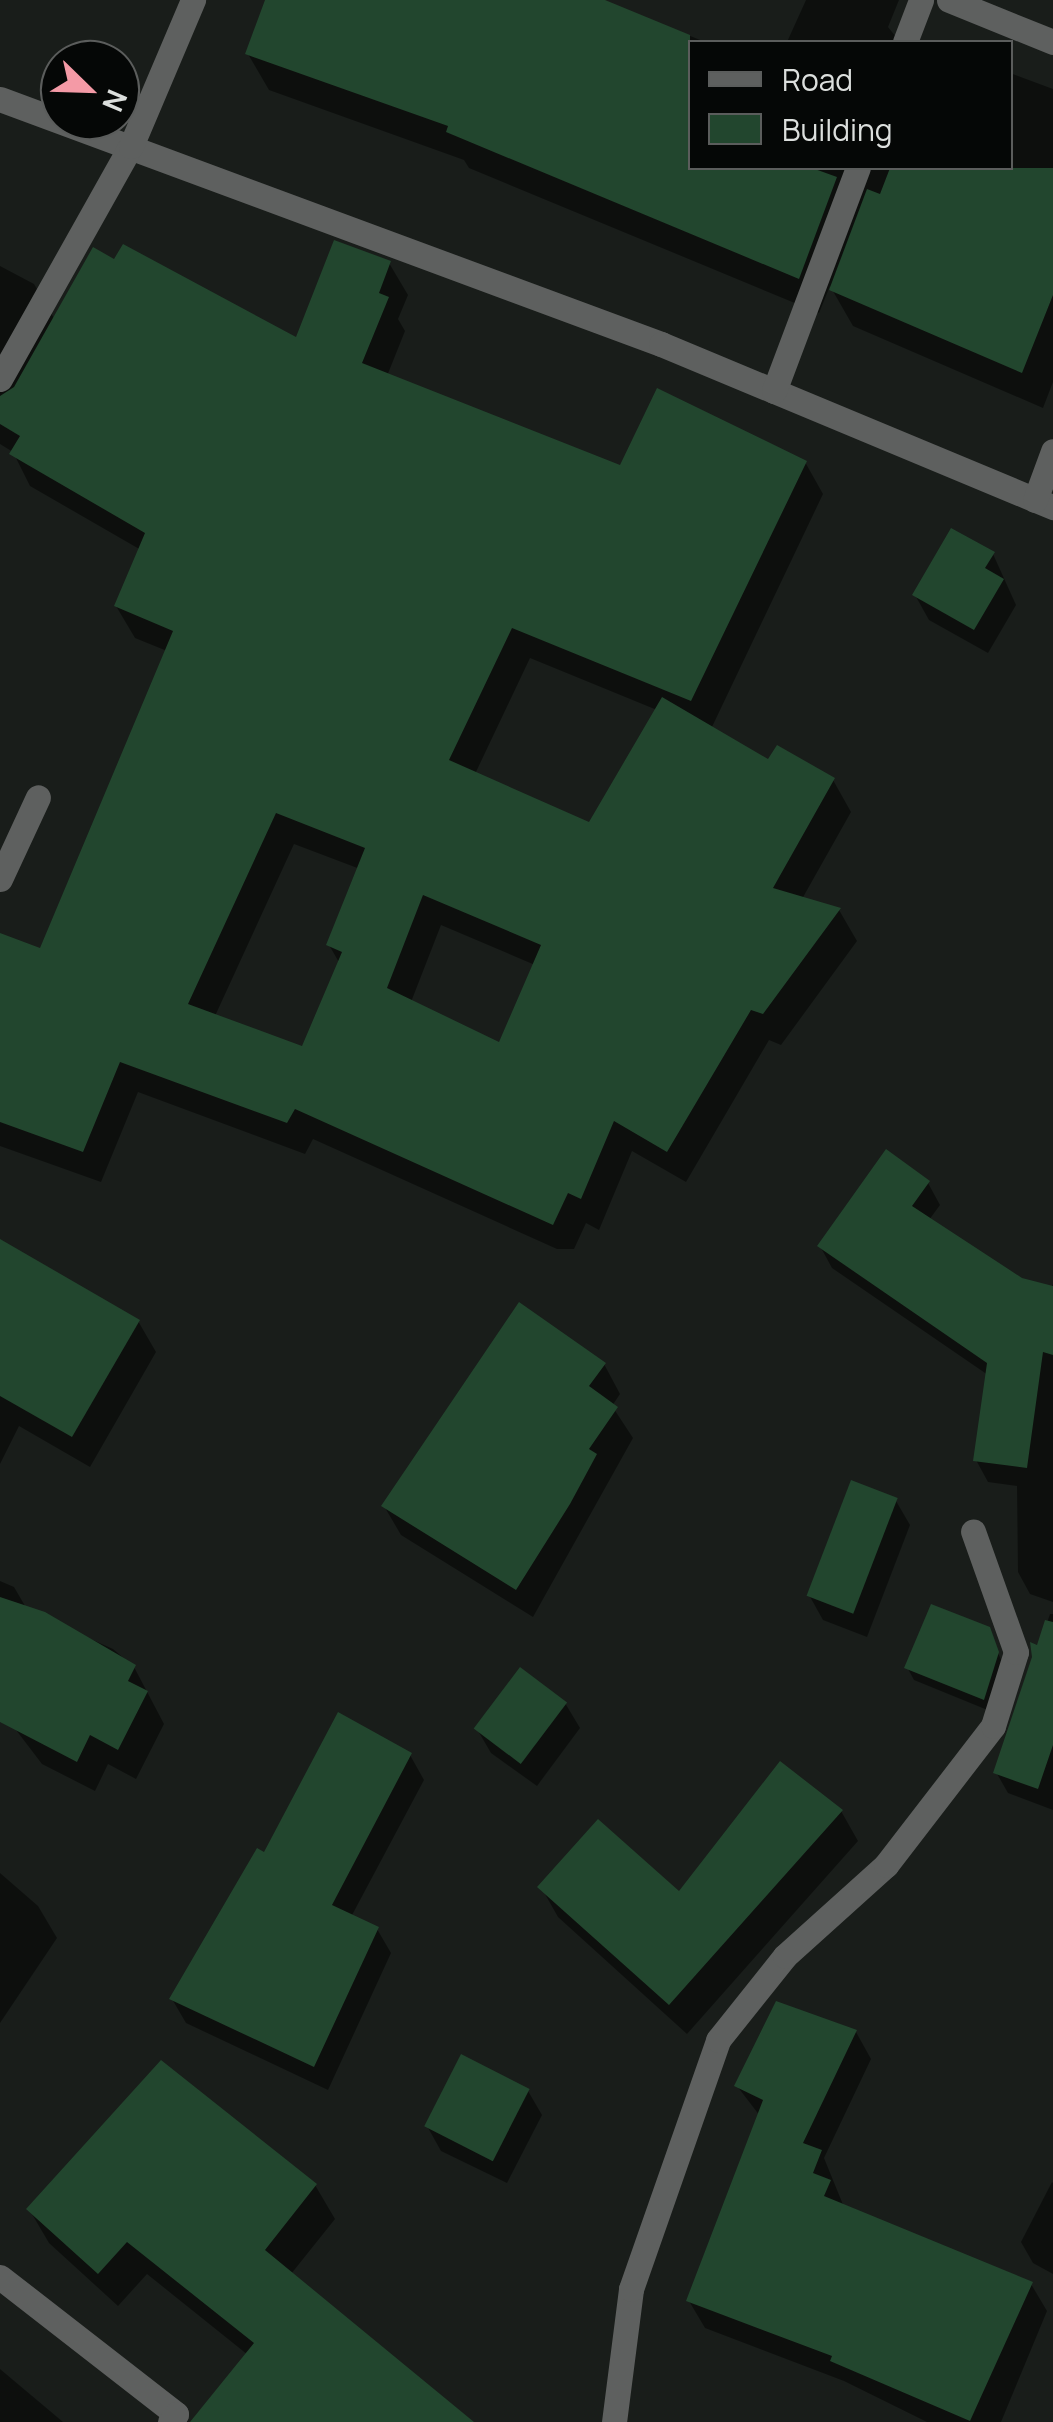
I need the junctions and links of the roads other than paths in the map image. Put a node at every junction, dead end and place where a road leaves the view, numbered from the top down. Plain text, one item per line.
1 (194, 0) edge
2 (921, 0) edge
3 (949, 0) edge
4 (906, 40) edge
5 (1053, 42) edge
6 (0, 99) edge
7 (132, 146) junction
8 (857, 170) edge
9 (0, 379) edge
10 (774, 391) junction
11 (1053, 450) edge
12 (1044, 504) edge
13 (38, 797) dead end
14 (0, 879) edge
15 (973, 1531) dead end
16 (0, 2277) edge
17 (170, 2422) edge
18 (614, 2422) edge

1 - 7 street
2 - 4 street
3 - 5 street
6 - 7 street
7 - 9 street
7 - 10 street
8 - 10 street
10 - 12 street
11 - 12 street
13 - 14 street
15 - 18 street
16 - 17 street

